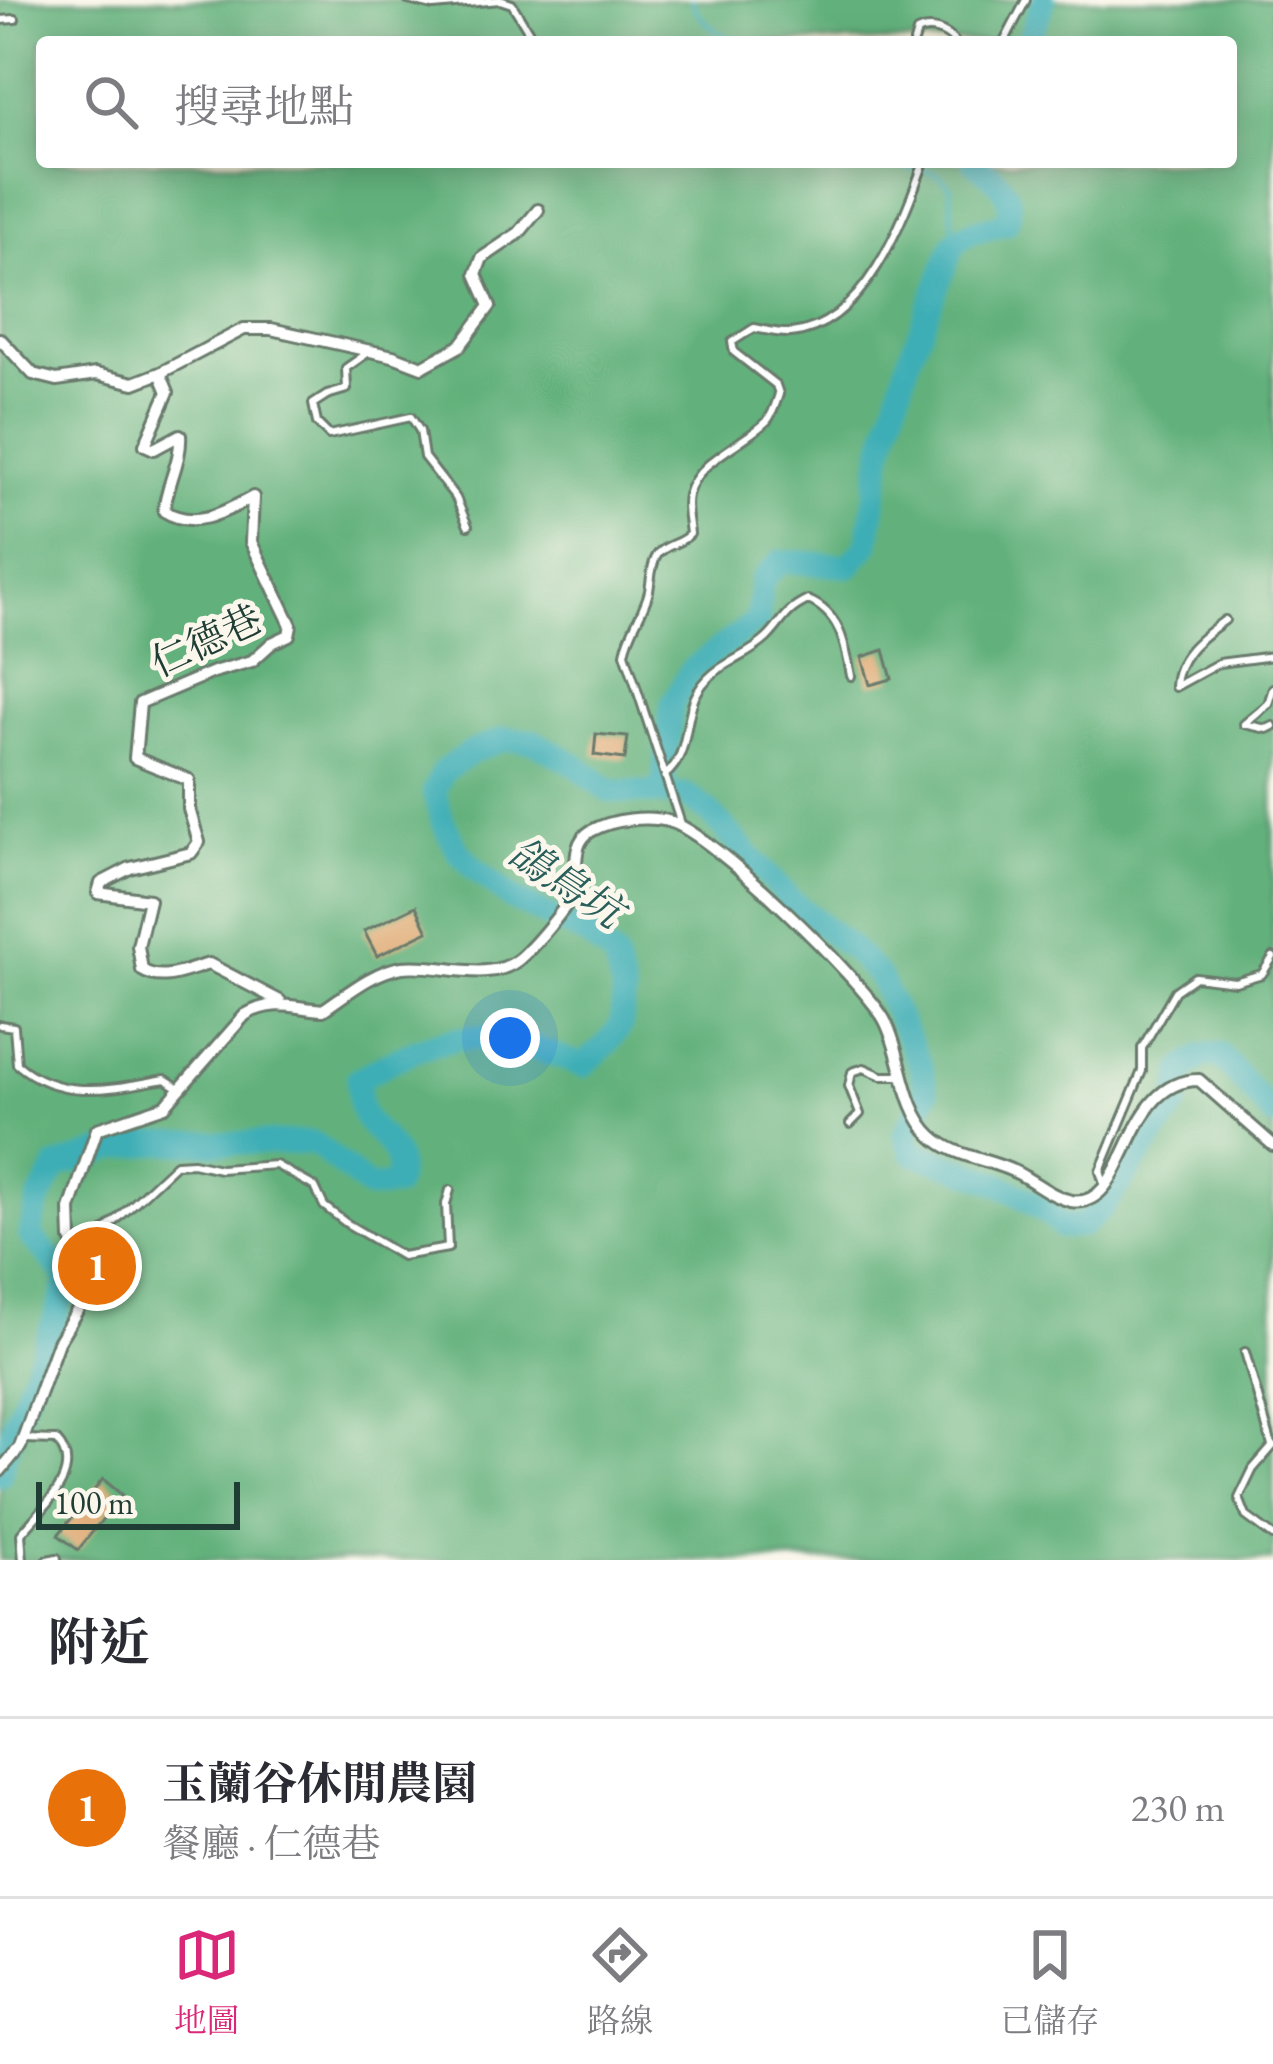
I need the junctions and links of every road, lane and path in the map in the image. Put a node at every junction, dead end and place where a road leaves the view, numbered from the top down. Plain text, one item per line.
1 (408, 0) edge
2 (1026, 0) edge
3 (15, 19) dead end
4 (0, 20) edge
5 (532, 36) edge
6 (915, 36) edge
7 (946, 36) edge
8 (1007, 36) edge
9 (922, 168) edge
10 (538, 210) dead end
11 (0, 340) edge
12 (369, 352) junction
13 (160, 374) junction
14 (468, 526) dead end
15 (1225, 620) dead end
16 (1273, 656) edge
17 (851, 676) dead end
18 (1273, 688) edge
19 (1273, 726) edge
20 (665, 775) junction
21 (681, 822) junction
22 (1273, 957) edge
23 (283, 1002) junction
24 (0, 1025) edge
25 (904, 1076) junction
26 (181, 1089) junction
27 (850, 1124) dead end
28 (1273, 1144) edge
29 (1105, 1188) junction
30 (450, 1190) dead end
31 (78, 1256) junction
32 (1245, 1352) dead end
33 (21, 1443) junction
34 (1272, 1446) edge
35 (0, 1471) edge
36 (1273, 1536) edge
37 (23, 1560) edge

1 - 5 lane
2 - 8 lane
3 - 4 lane
6 - 7 lane
9 - 20 lane
10 - 12 street
11 - 13 street
12 - 13 street
12 - 14 lane
13 - 23 street, 仁德巷
15 - 16 lane
17 - 20 lane
18 - 19 lane
20 - 21 lane
21 - 23 street
21 - 25 street
22 - 29 lane
23 - 26 street
24 - 26 lane
25 - 27 lane
25 - 29 street
26 - 31 street
28 - 29 street
30 - 31 lane
31 - 33 street
32 - 34 lane
33 - 35 street
33 - 37 lane
34 - 36 lane

